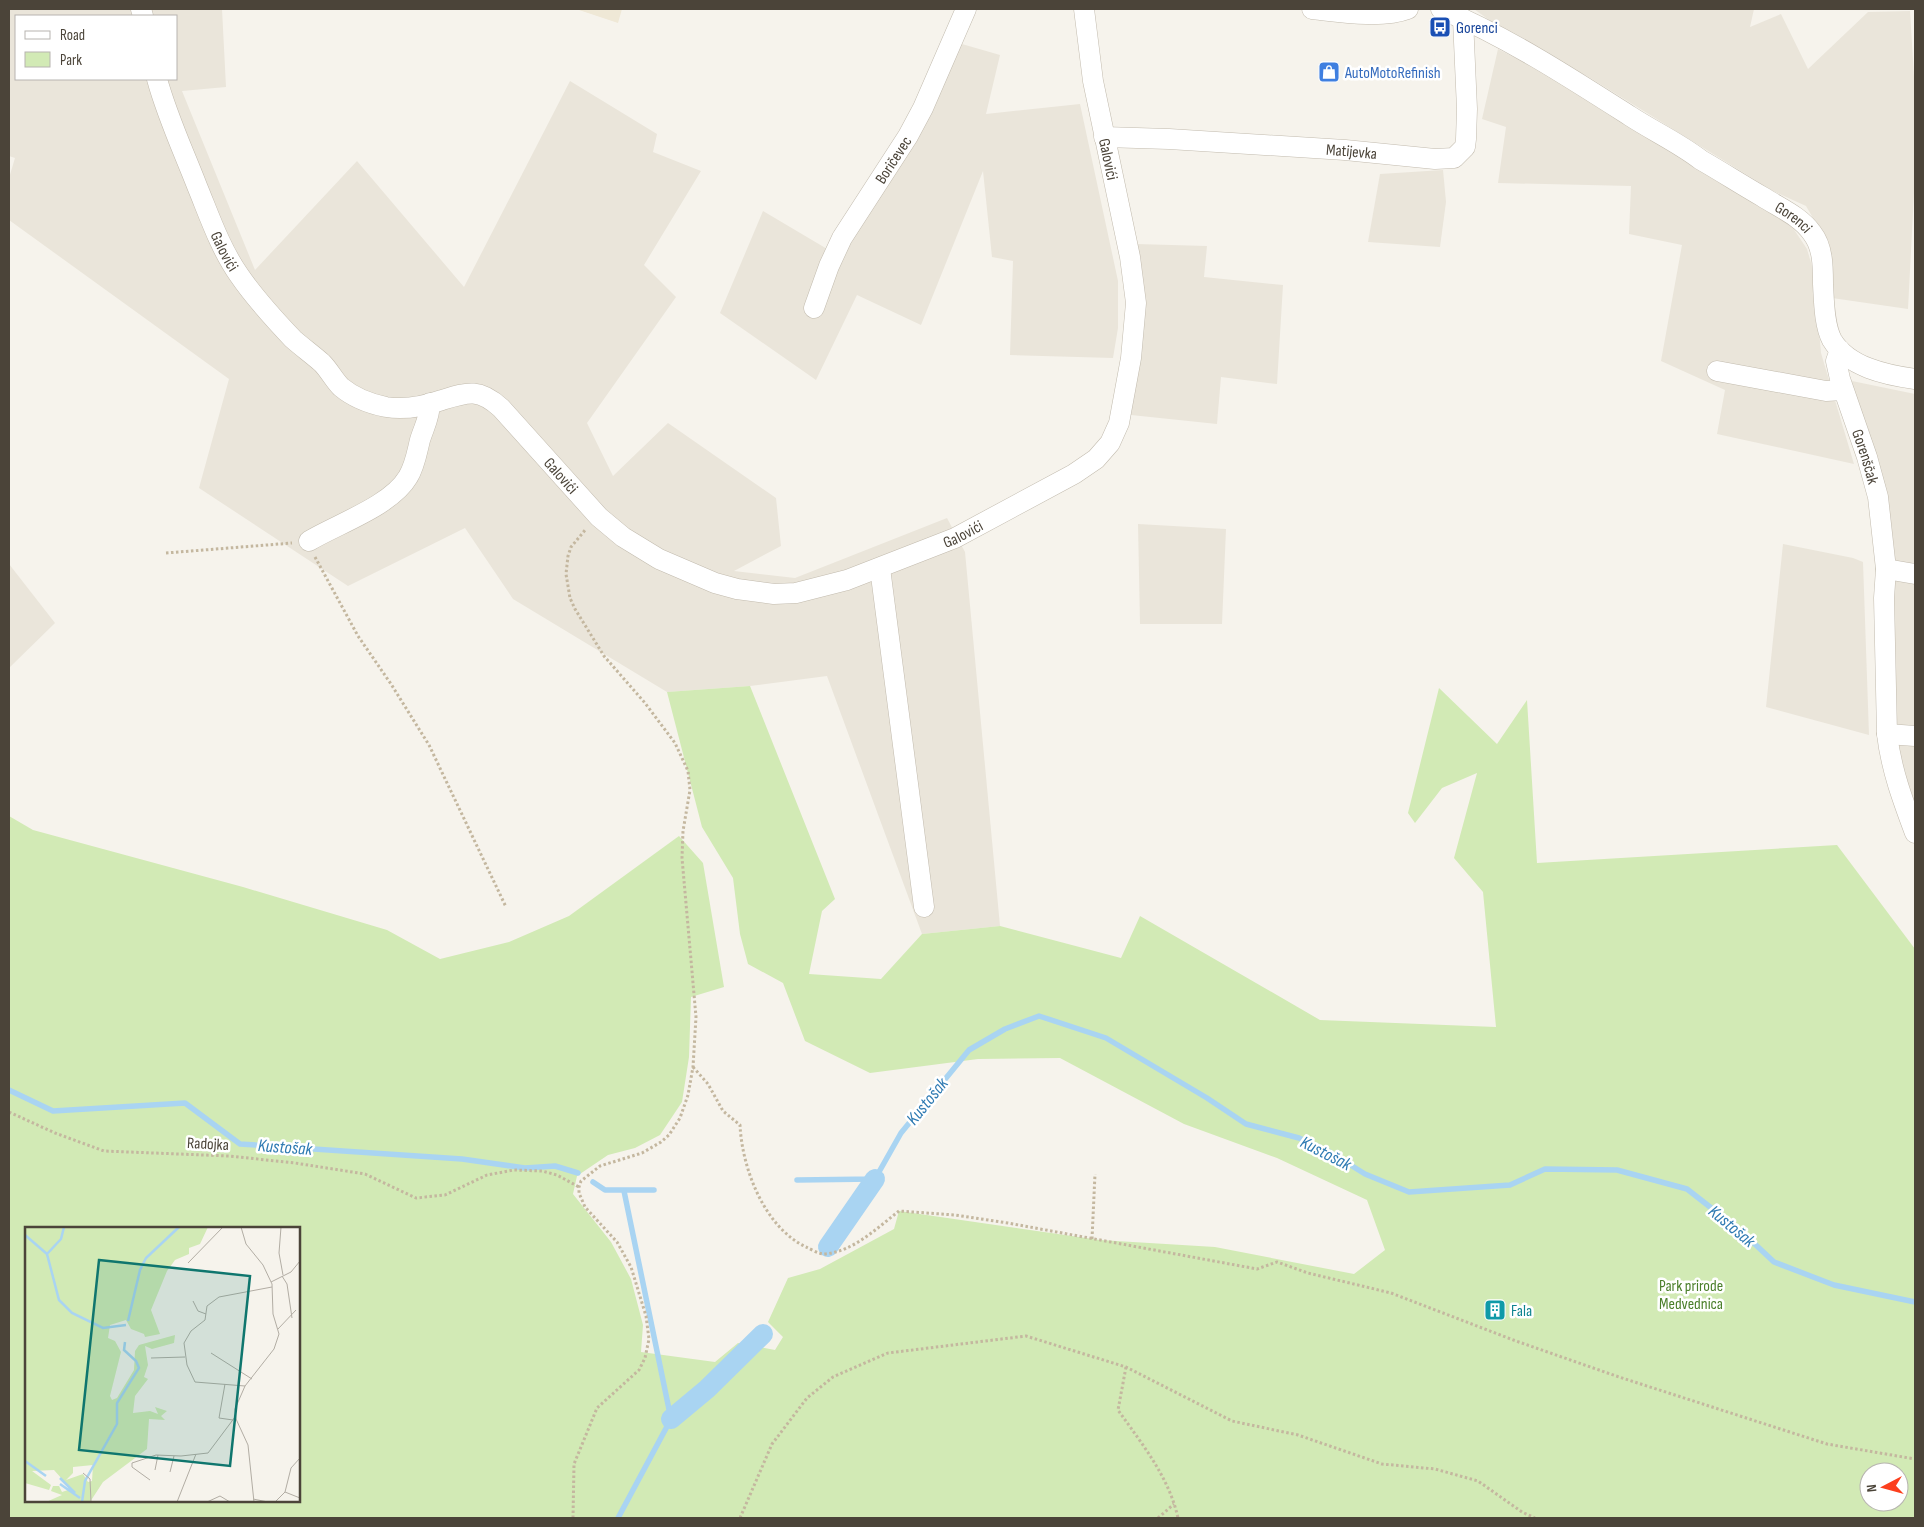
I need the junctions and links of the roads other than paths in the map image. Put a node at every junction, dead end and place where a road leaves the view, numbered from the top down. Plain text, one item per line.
1 (966, 9) edge
2 (1084, 9) edge
3 (1312, 9) edge
4 (1408, 9) edge
5 (1441, 9) edge
6 (1463, 19) junction
7 (157, 80) edge
8 (1104, 137) junction
9 (814, 308) dead end
10 (1840, 350) junction
11 (1716, 371) dead end
12 (1915, 379) edge
13 (1843, 390) junction
14 (430, 403) junction
15 (309, 542) road end
16 (880, 568) junction
17 (1886, 569) junction
18 (1915, 574) edge
19 (1887, 734) junction
20 (1915, 736) edge
21 (1915, 833) edge
22 (924, 907) dead end

1 - 9 street, Boričevec
2 - 8 street, Galovići
3 - 4 street
5 - 6 street, Gorenci
6 - 8 street, Matijevka
6 - 10 street, Gorenci
7 - 14 street, Galovići
8 - 16 street, Galovići
10 - 12 street, Gorenci
10 - 13 street, Gorenščak
11 - 13 street
13 - 17 street, Gorenščak
14 - 15 street
14 - 16 street, Galovići
16 - 22 street
17 - 18 street
17 - 19 street, Gorenščak
19 - 20 street
19 - 21 street, Gorenščak

